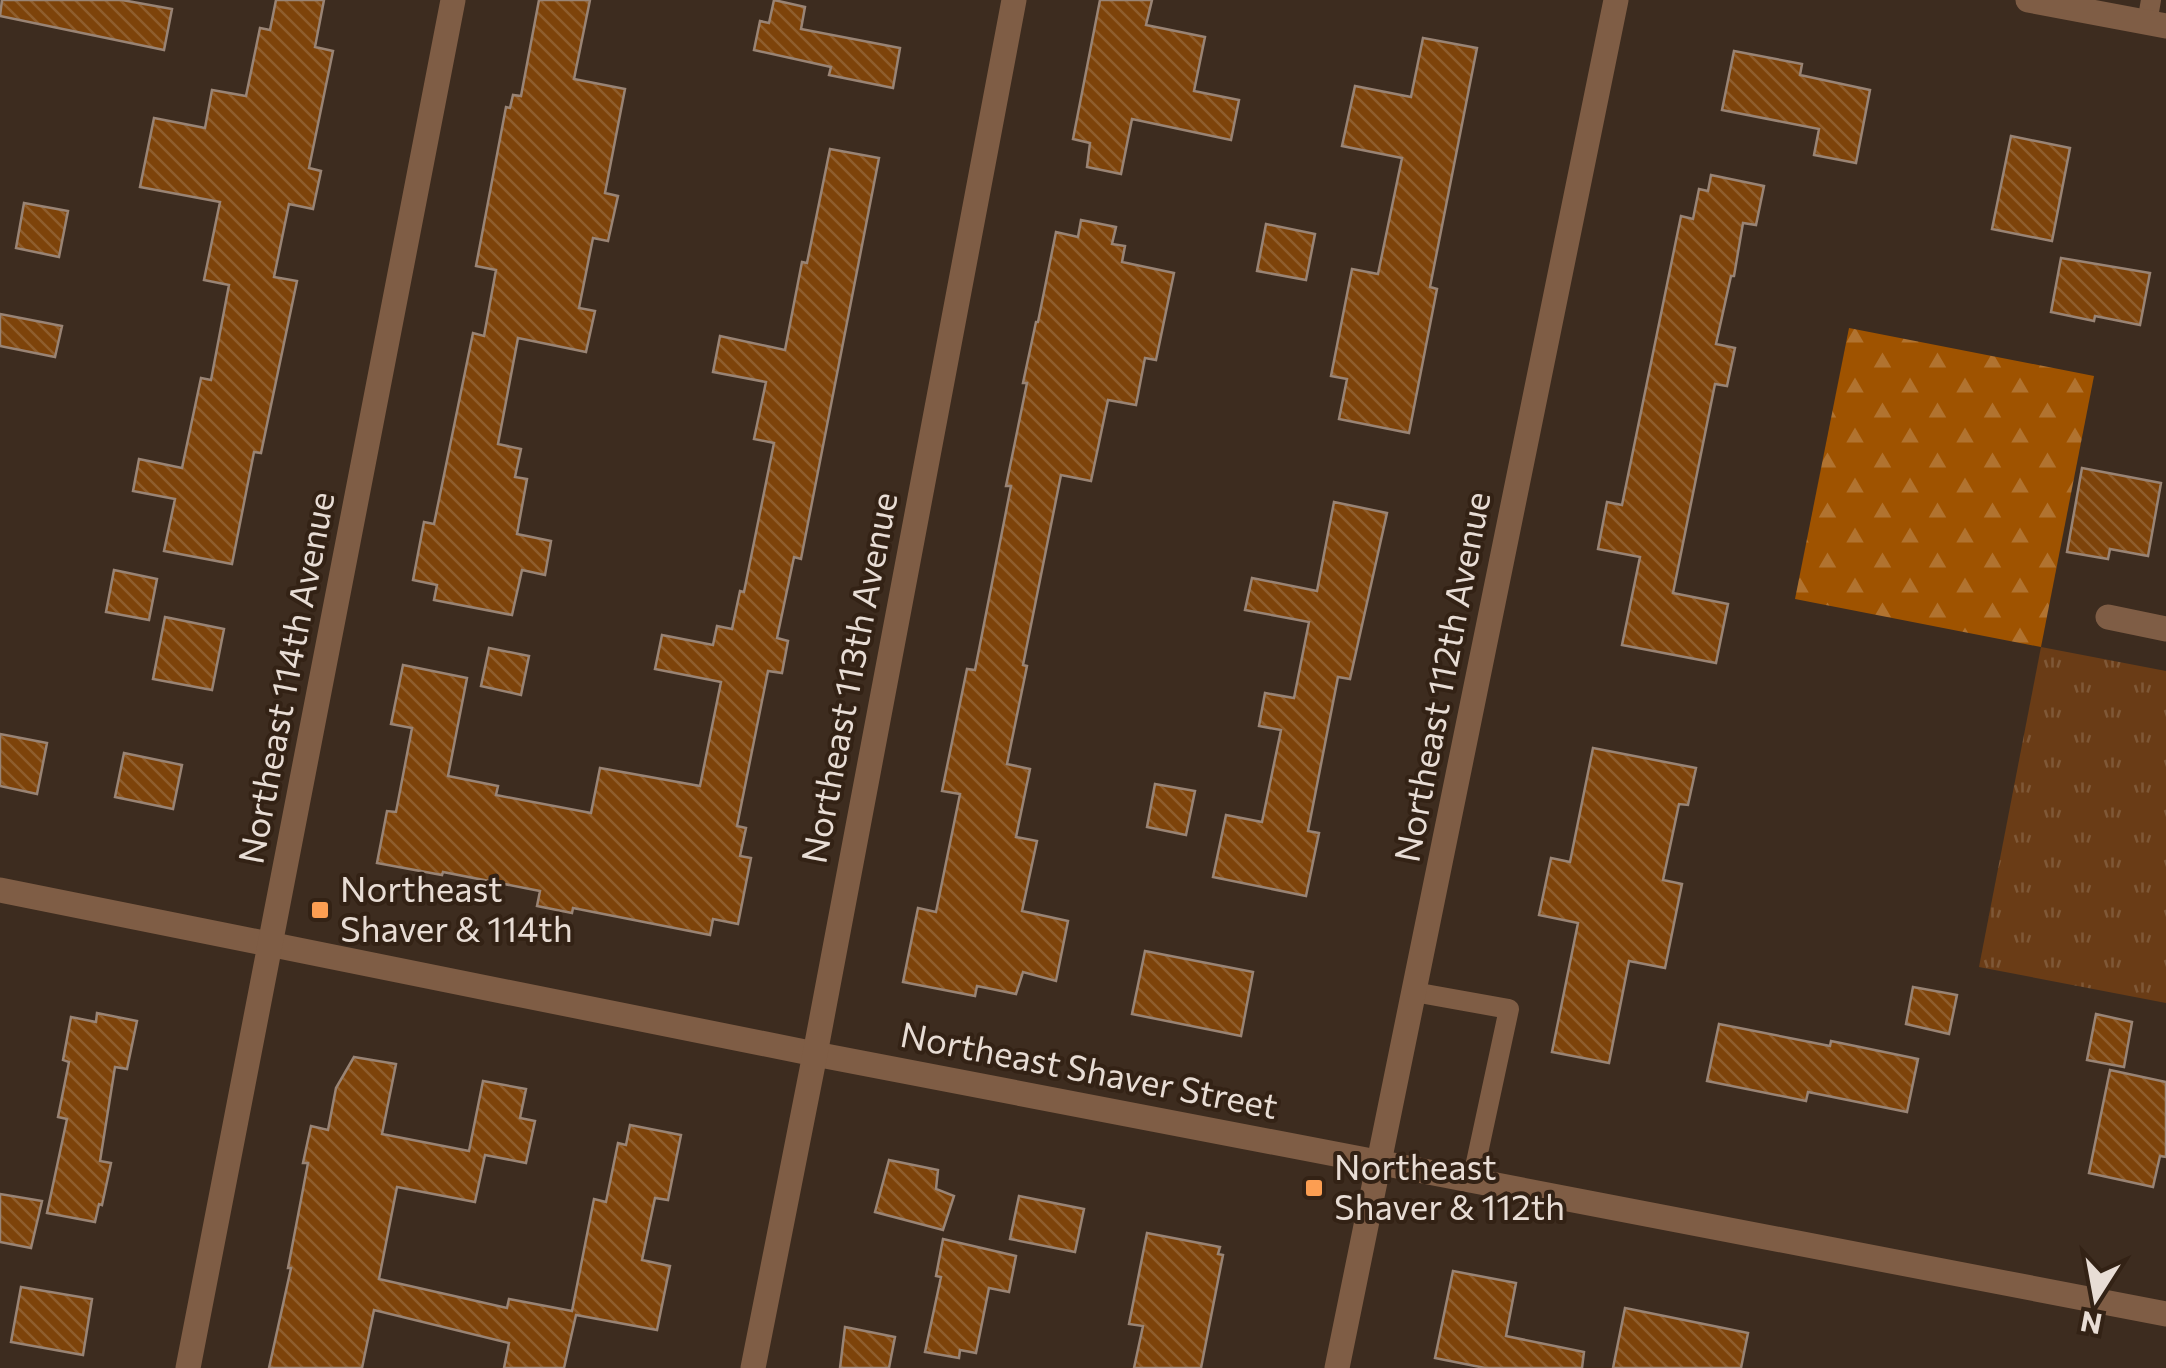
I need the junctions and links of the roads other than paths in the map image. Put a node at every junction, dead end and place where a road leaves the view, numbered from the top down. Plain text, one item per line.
1 (453, 0) edge
2 (1014, 0) edge
3 (1616, 0) edge
4 (2028, 0) edge
5 (2155, 16) edge
6 (2108, 617) dead end
7 (2166, 629) edge
8 (0, 890) edge
9 (271, 944) junction
10 (1414, 992) junction
11 (815, 1054) junction
12 (1380, 1163) junction
13 (1472, 1181) junction
14 (2166, 1314) edge
15 (188, 1368) edge
16 (753, 1368) edge
17 (1338, 1368) edge

1 - 9 street, Northeast 114th Avenue
2 - 11 street, Northeast 113th Avenue
3 - 10 street, Northeast 112th Avenue
4 - 5 street
6 - 7 street
8 - 9 street, Northeast Shaver Street
9 - 11 street, Northeast Shaver Street
9 - 15 street, Northeast 114th Avenue
10 - 12 street, Northeast 112th Avenue
10 - 13 lane
11 - 12 street, Northeast Shaver Street
11 - 16 street, Northeast 113th Avenue
12 - 13 street, Northeast Shaver Street
12 - 17 street, Northeast 112th Avenue
13 - 14 street, Northeast Shaver Street

